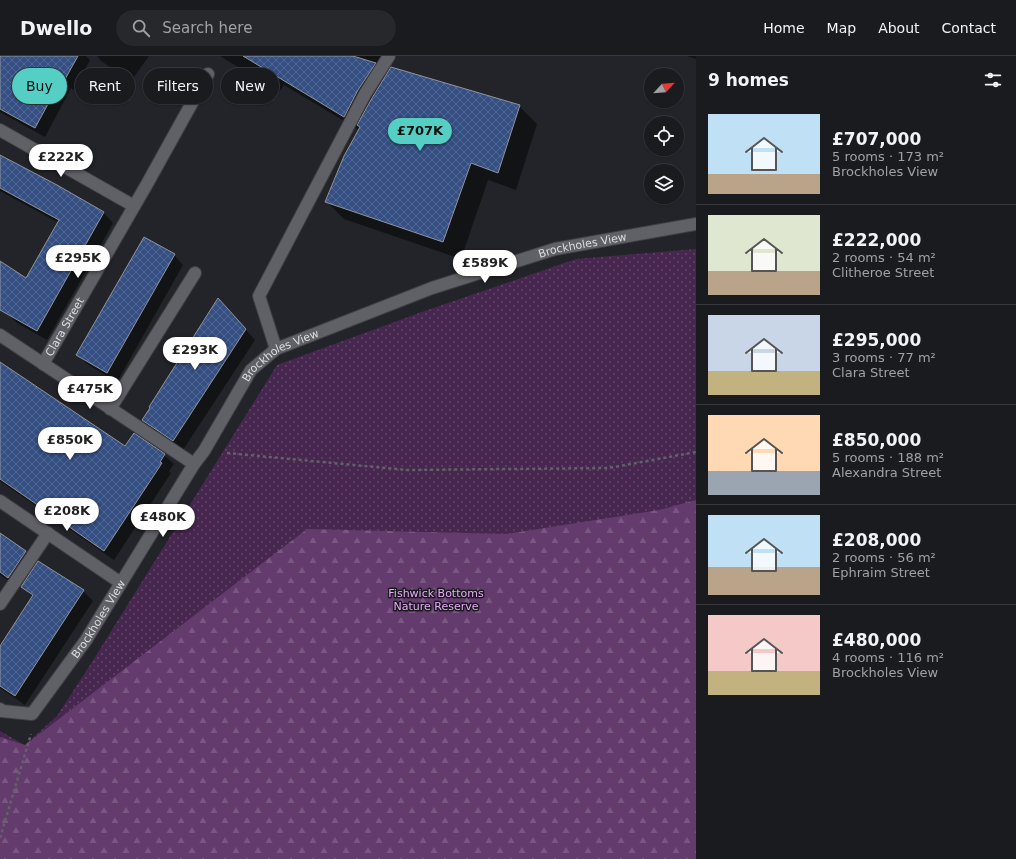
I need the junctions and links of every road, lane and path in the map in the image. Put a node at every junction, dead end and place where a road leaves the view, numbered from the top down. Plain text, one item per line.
1 (389, 56) edge
2 (191, 104) edge
3 (0, 130) edge
4 (134, 206) junction
5 (696, 224) edge
6 (195, 273) dead end
7 (0, 335) edge
8 (276, 349) junction
9 (43, 364) junction
10 (110, 409) junction
11 (204, 451) junction
12 (696, 452) edge
13 (194, 464) junction
14 (0, 501) edge
15 (48, 533) junction
16 (121, 583) junction
17 (0, 604) edge
18 (0, 709) edge
19 (31, 738) dead end
20 (0, 838) edge

1 - 8 street
2 - 4 street, Clara Street
3 - 4 street
4 - 9 street, Clara Street
5 - 8 street, Brockholes View
6 - 10 street
7 - 9 street
8 - 11 street, Brockholes View
9 - 10 street
10 - 13 street
11 - 12 path
11 - 13 street, Brockholes View
13 - 16 street, Brockholes View
14 - 15 street
15 - 16 street
15 - 17 street
16 - 18 street, Brockholes View
19 - 20 path

